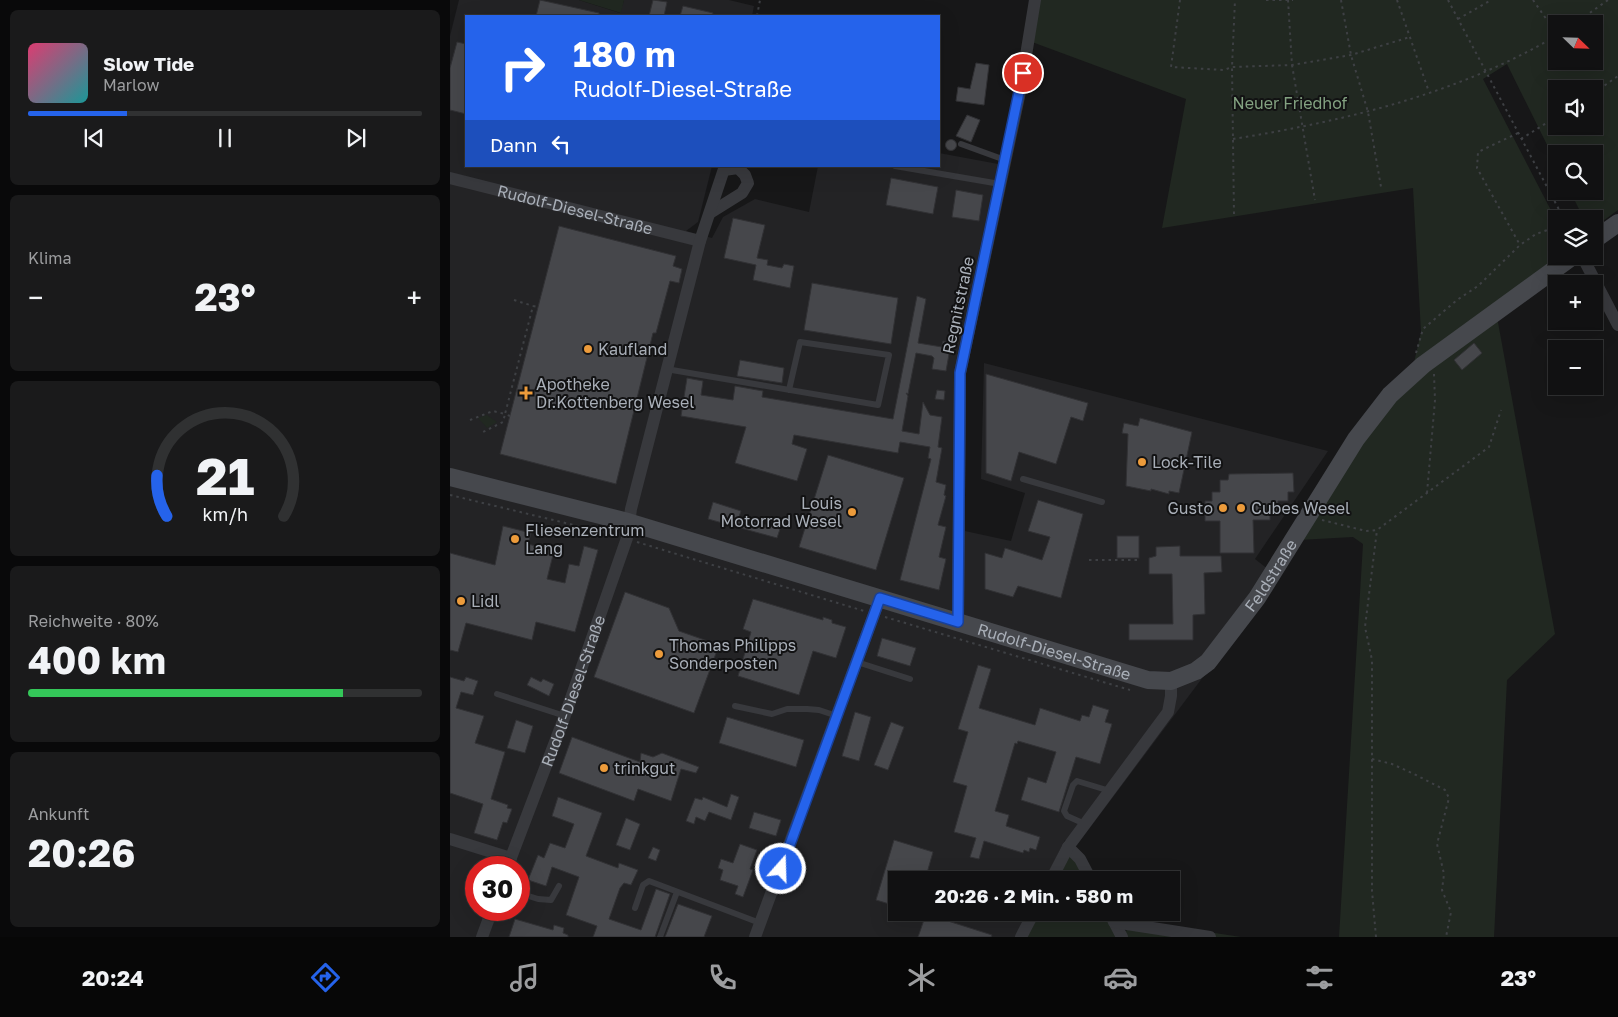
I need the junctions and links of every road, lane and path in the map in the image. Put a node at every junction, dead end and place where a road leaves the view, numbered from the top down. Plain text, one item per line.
1 (760, 0) edge
2 (1035, 0) edge
3 (1180, 0) edge
4 (1235, 0) edge
5 (1266, 0) edge
6 (1288, 0) edge
7 (1293, 0) edge
8 (1341, 0) edge
9 (1396, 0) edge
10 (1448, 0) edge
11 (1491, 0) edge
12 (1533, 0) edge
13 (1608, 0) edge
14 (757, 15) edge
15 (1587, 15) edge
16 (1458, 19) junction
17 (1548, 22) edge
18 (1410, 38) junction
19 (1548, 38) edge
20 (1351, 55) junction
21 (1292, 65) junction
22 (1232, 67) junction
23 (1485, 72) junction
24 (1618, 76) edge
25 (1603, 86) edge
26 (1429, 93) junction
27 (1368, 112) junction
28 (1548, 122) edge
29 (1302, 128) junction
30 (1518, 133) junction
31 (1233, 139) junction
32 (1522, 139) junction
33 (961, 144) dead end
34 (1005, 160) junction
35 (902, 167) edge
36 (724, 168) edge
37 (450, 178) edge
38 (1000, 184) junction
39 (1381, 187) dead end
40 (1315, 200) dead end
41 (1559, 210) edge
42 (710, 213) junction
43 (1234, 214) dead end
44 (1618, 222) edge
45 (1603, 233) edge
46 (700, 241) junction
47 (1520, 245) dead end
48 (1561, 265) edge
49 (1587, 265) edge
50 (514, 300) dead end
51 (533, 306) junction
52 (538, 307) dead end
53 (1618, 325) edge
54 (1423, 365) junction
55 (666, 369) junction
56 (789, 390) junction
57 (1501, 410) dead end
58 (505, 414) junction
59 (510, 416) dead end
60 (470, 420) dead end
61 (483, 432) dead end
62 (450, 477) edge
63 (1023, 479) dead end
64 (1427, 493) junction
65 (450, 495) edge
66 (1102, 502) dead end
67 (1308, 517) junction
68 (627, 530) junction
69 (1377, 530) junction
70 (1089, 560) dead end
71 (1139, 560) dead end
72 (877, 606) junction
73 (958, 622) junction
74 (857, 662) junction
75 (910, 679) dead end
76 (1171, 681) junction
77 (1138, 692) dead end
78 (497, 694) dead end
79 (735, 706) dead end
80 (565, 716) junction
81 (837, 716) junction
82 (1372, 759) junction
83 (1110, 791) junction
84 (1085, 824) junction
85 (450, 838) edge
86 (1068, 847) junction
87 (492, 856) edge
88 (512, 856) edge
89 (1055, 871) edge
90 (1086, 871) edge
91 (559, 886) dead end
92 (677, 892) junction
93 (530, 895) edge
94 (635, 908) dead end
95 (488, 921) edge
96 (1029, 921) edge
97 (1114, 921) edge
98 (1132, 921) edge
99 (760, 923) junction
100 (482, 937) edge
101 (660, 937) edge
102 (755, 937) edge
103 (1021, 937) edge
104 (1122, 937) edge
105 (1210, 937) edge
106 (1376, 937) edge
107 (1446, 937) edge

1 - 14 path
2 - 34 street, Regnitstraße
3 - 22 path
4 - 22 path
5 - 6 path
6 - 7 path
6 - 21 path
8 - 20 path
9 - 18 path
10 - 16 path
11 - 16 path
12 - 17 path
13 - 15 path
16 - 23 path
18 - 20 path
18 - 26 path
19 - 23 path
20 - 21 path
20 - 27 path
21 - 22 path
21 - 29 path
22 - 31 path
23 - 26 path
23 - 30 path
24 - 25 path
26 - 27 path
27 - 29 path
27 - 39 path
28 - 32 path
29 - 31 path
29 - 40 path
30 - 32 path
30 - 47 path
31 - 43 path
32 - 41 path
33 - 34 lane
34 - 38 street, Regnitstraße
35 - 38 lane
36 - 42 street, Rudolf-Diesel-Straße
36 - 42 street, Rudolf-Diesel-Straße
37 - 46 street, Rudolf-Diesel-Straße
38 - 73 street, Regnitstraße
42 - 46 street, Rudolf-Diesel-Straße
44 - 45 street
46 - 55 street, Rudolf-Diesel-Straße
48 - 54 street, Feldstraße
49 - 53 street
50 - 51 path
51 - 52 path
51 - 58 path
54 - 64 path
54 - 67 street, Feldstraße
55 - 56 lane
55 - 68 street, Rudolf-Diesel-Straße
56 - 56 lane
57 - 64 path
58 - 59 path
58 - 60 path
58 - 61 path
62 - 68 street, Rudolf-Diesel-Straße
63 - 66 lane
64 - 69 path
65 - 68 path
67 - 69 path
67 - 76 street, Feldstraße
68 - 72 street, Rudolf-Diesel-Straße
68 - 72 path
68 - 80 street, Rudolf-Diesel-Straße
69 - 82 path
70 - 71 path
72 - 73 street, Rudolf-Diesel-Straße
72 - 74 street
72 - 77 path
73 - 76 street, Rudolf-Diesel-Straße
74 - 75 lane
74 - 81 street
76 - 83 street
78 - 80 lane
79 - 81 lane
80 - 88 street, Rudolf-Diesel-Straße
81 - 99 street
82 - 106 path
82 - 107 path
83 - 84 street
83 - 84 lane
84 - 86 street
85 - 87 street, Rudolf-Diesel-Straße
86 - 89 street
86 - 90 street
91 - 93 lane
92 - 94 lane
92 - 99 lane
92 - 101 lane
95 - 100 street
96 - 103 street
97 - 104 street
98 - 105 street
99 - 102 street

